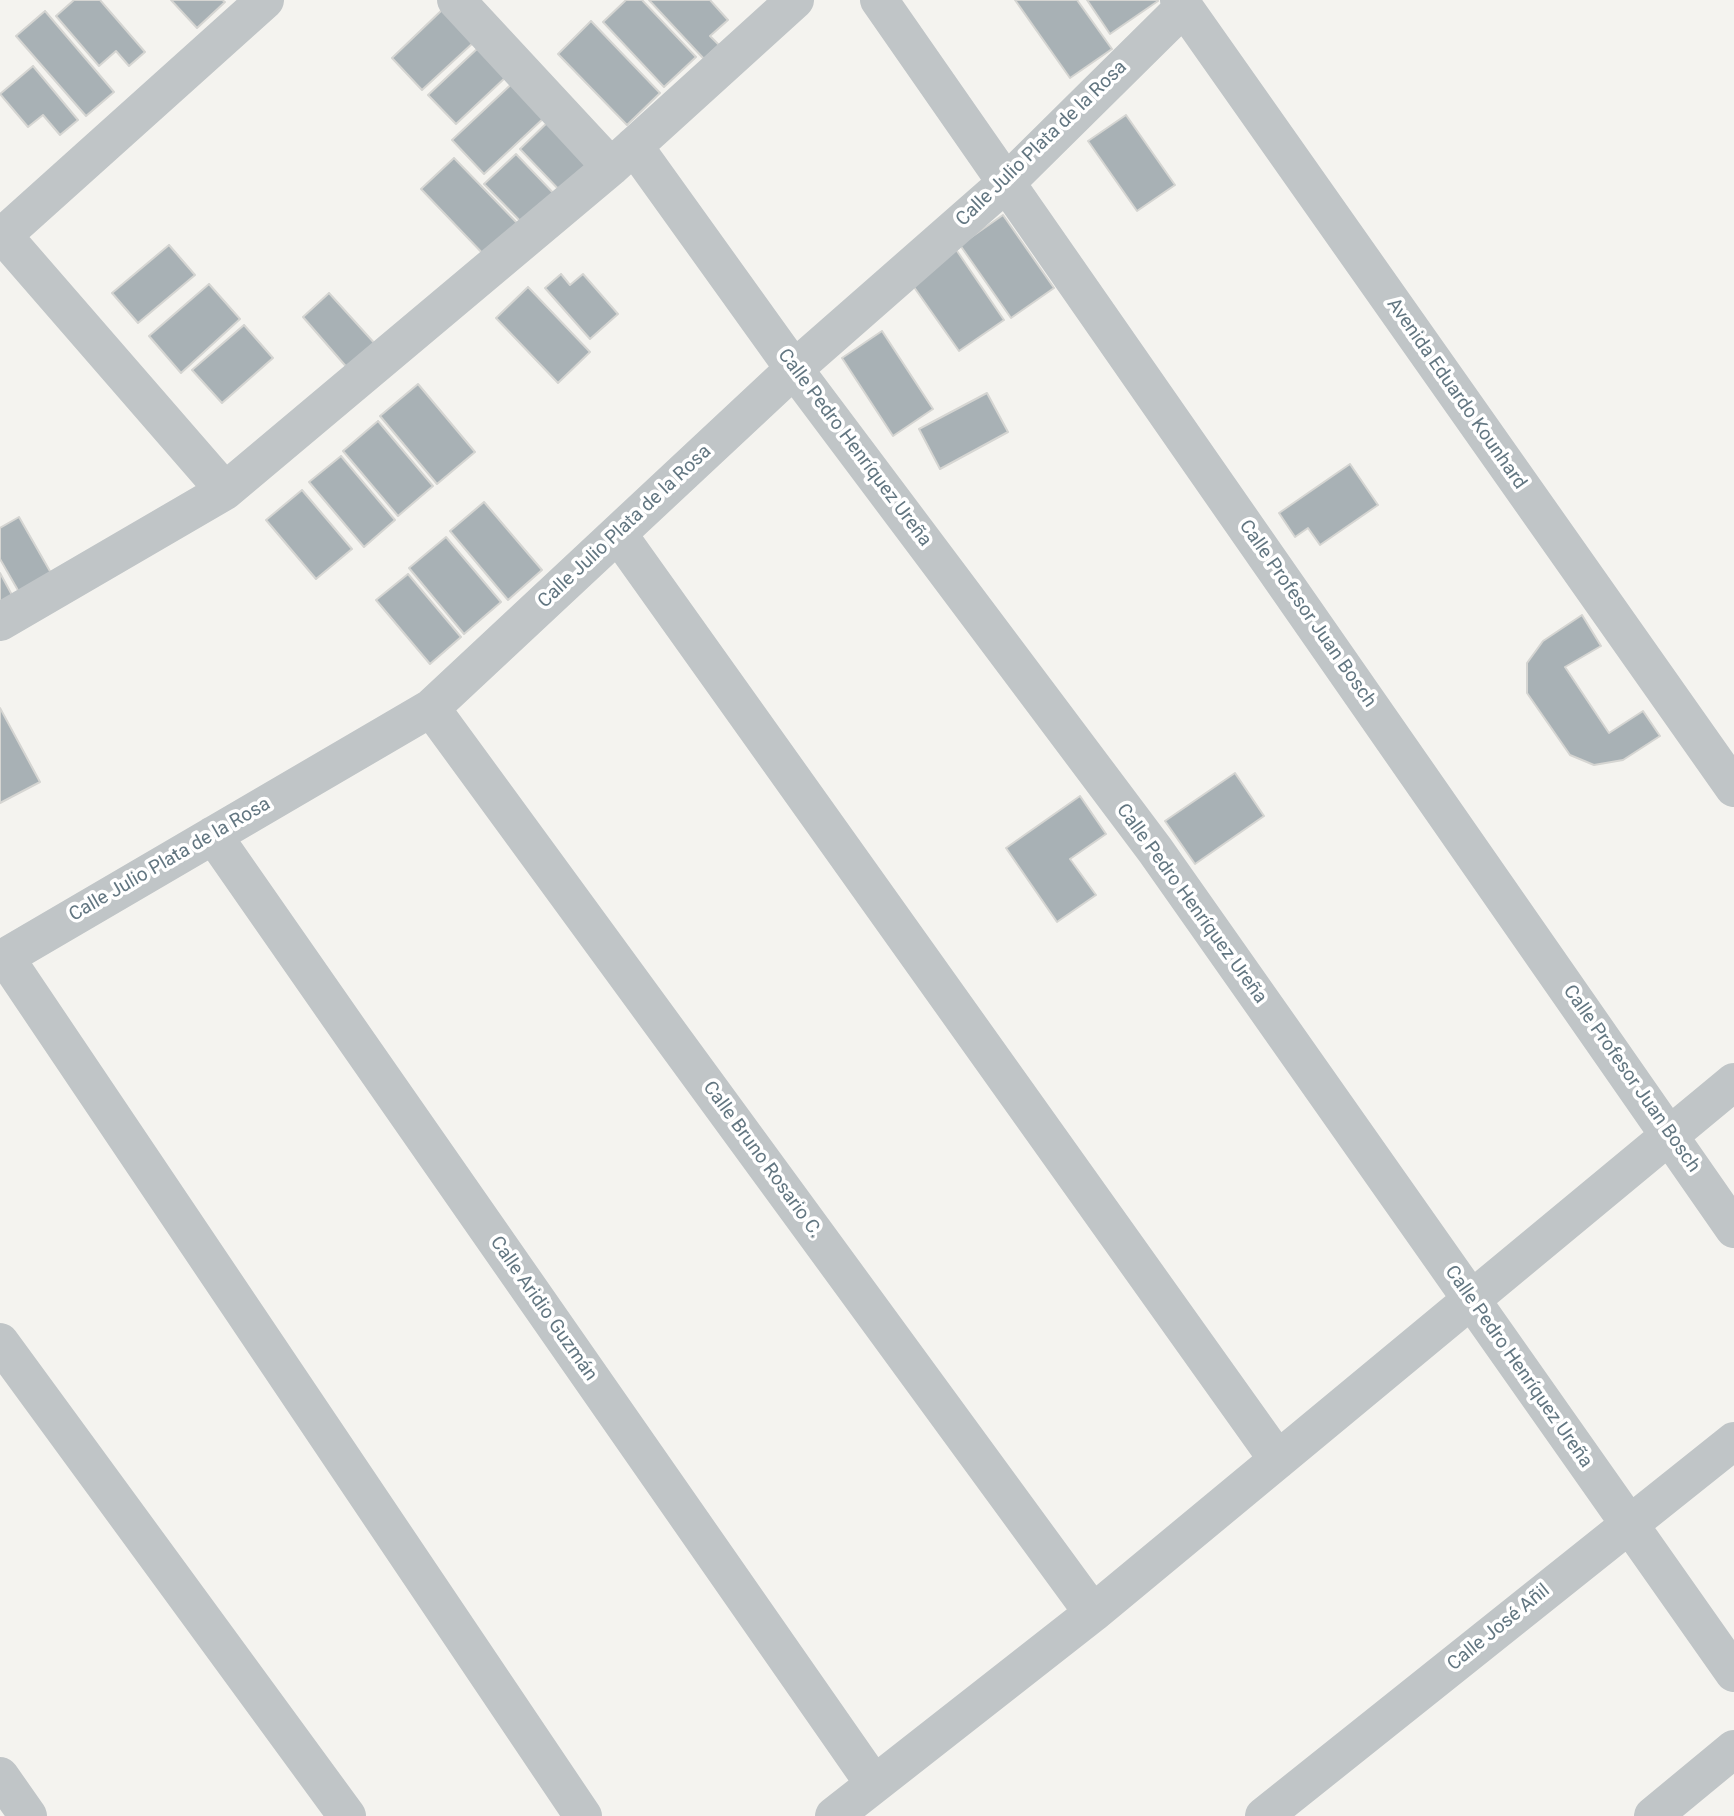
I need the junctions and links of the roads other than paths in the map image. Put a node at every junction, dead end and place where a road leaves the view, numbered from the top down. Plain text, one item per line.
1 (265, 0) edge
2 (456, 0) edge
3 (795, 0) edge
4 (879, 0) edge
5 (1181, 3) edge
6 (622, 156) junction
7 (1006, 183) junction
8 (1, 235) edge
9 (794, 369) junction
10 (225, 491) junction
11 (618, 534) junction
12 (0, 622) edge
13 (431, 708) junction
14 (1734, 788) edge
15 (213, 835) junction
16 (2, 958) edge
17 (1734, 1083) edge
18 (1669, 1134) junction
19 (1734, 1229) edge
20 (1472, 1301) junction
21 (0, 1342) edge
22 (1734, 1441) edge
23 (1278, 1460) junction
24 (1628, 1524) junction
25 (1093, 1613) junction
26 (1734, 1673) edge
27 (1734, 1749) edge
28 (0, 1776) edge
29 (874, 1784) junction
30 (28, 1816) edge
31 (347, 1816) edge
32 (583, 1816) edge
33 (834, 1816) edge
34 (1264, 1816) edge
35 (1653, 1816) edge

1 - 8 street
2 - 6 street, Calle Pedro Henríquez Ureña
3 - 6 street
4 - 7 street, Calle Profesor Juan Bosch
5 - 7 street, Calle Julio Plata de la Rosa
5 - 14 street, Avenida Eduardo Kounhard
6 - 9 street, Calle Pedro Henríquez Ureña
6 - 10 street
7 - 9 street, Calle Julio Plata de la Rosa
7 - 18 street, Calle Profesor Juan Bosch
8 - 10 street
9 - 11 street, Calle Julio Plata de la Rosa
9 - 20 street, Calle Pedro Henríquez Ureña
10 - 12 street
11 - 13 street, Calle Julio Plata de la Rosa
11 - 23 street
13 - 15 street, Calle Julio Plata de la Rosa
13 - 25 street, Calle Bruno Rosario C.
15 - 16 street, Calle Julio Plata de la Rosa
15 - 29 street, Calle Aridio Guzmán
16 - 32 street
17 - 18 street
18 - 19 street, Calle Profesor Juan Bosch
18 - 20 street
20 - 23 street
20 - 24 street, Calle Pedro Henríquez Ureña
21 - 31 street
22 - 24 street, Calle José Añil
23 - 25 street
24 - 26 street, Calle Pedro Henríquez Ureña
24 - 34 street, Calle José Añil
25 - 29 street
27 - 35 street
28 - 30 street
29 - 33 street

